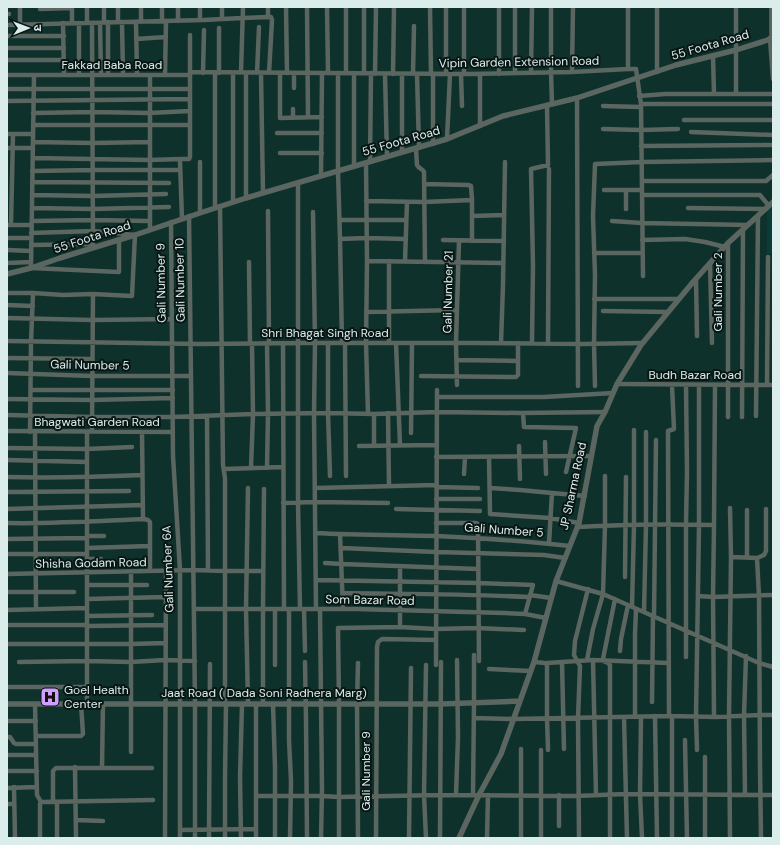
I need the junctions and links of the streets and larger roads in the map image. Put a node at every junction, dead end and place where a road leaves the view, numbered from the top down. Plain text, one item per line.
1 (20, 7) edge
2 (72, 7) edge
3 (87, 7) edge
4 (104, 7) edge
5 (118, 7) edge
6 (141, 7) edge
7 (162, 7) edge
8 (178, 7) edge
9 (200, 7) edge
10 (222, 7) edge
11 (243, 7) edge
12 (268, 7) edge
13 (286, 7) edge
14 (307, 7) edge
15 (328, 7) edge
16 (346, 7) edge
17 (364, 7) edge
18 (376, 7) edge
19 (394, 7) edge
20 (430, 7) edge
21 (446, 7) edge
22 (464, 7) edge
23 (499, 7) edge
24 (515, 7) edge
25 (532, 7) edge
26 (551, 7) edge
27 (573, 7) edge
28 (628, 7) edge
29 (656, 7) edge
30 (736, 7) edge
31 (772, 7) edge
32 (40, 9) dead end
33 (268, 17) junction
34 (242, 18) junction
35 (222, 19) junction
36 (200, 20) junction
37 (164, 21) junction
38 (178, 21) junction
39 (104, 22) junction
40 (120, 22) junction
41 (138, 22) junction
42 (63, 23) junction
43 (72, 23) junction
44 (79, 23) junction
45 (90, 23) junction
46 (7, 25) edge
47 (20, 25) junction
48 (414, 26) dead end
49 (259, 27) dead end
50 (219, 28) dead end
51 (204, 30) dead end
52 (190, 35) dead end
53 (7, 36) edge
54 (64, 36) junction
55 (166, 38) junction
56 (772, 38) edge
57 (136, 39) junction
58 (7, 48) edge
59 (64, 48) junction
60 (736, 50) junction
61 (713, 56) junction
62 (7, 60) edge
63 (64, 60) junction
64 (628, 69) junction
65 (203, 72) junction
66 (550, 72) junction
67 (572, 72) junction
68 (657, 72) junction
69 (217, 73) junction
70 (233, 73) junction
71 (244, 73) junction
72 (259, 73) junction
73 (269, 73) junction
74 (280, 73) junction
75 (287, 73) junction
76 (294, 73) junction
77 (308, 73) junction
78 (322, 73) junction
79 (328, 73) junction
80 (338, 73) junction
81 (346, 73) junction
82 (354, 73) junction
83 (515, 73) junction
84 (531, 73) junction
85 (190, 74) junction
86 (364, 74) junction
87 (373, 74) junction
88 (386, 74) junction
89 (393, 74) junction
90 (402, 74) junction
91 (415, 74) junction
92 (432, 74) junction
93 (448, 74) junction
94 (463, 74) junction
95 (480, 74) junction
96 (499, 74) junction
97 (64, 75) junction
98 (79, 75) junction
99 (93, 75) junction
100 (101, 75) junction
101 (108, 75) junction
102 (123, 75) junction
103 (137, 75) junction
104 (150, 75) junction
105 (165, 75) junction
106 (7, 76) edge
107 (34, 76) junction
108 (638, 78) junction
109 (773, 79) edge
110 (7, 88) edge
111 (93, 88) junction
112 (294, 88) dead end
113 (34, 89) junction
114 (149, 89) junction
115 (190, 89) junction
116 (714, 94) junction
117 (736, 94) junction
118 (773, 94) edge
119 (640, 96) junction
120 (577, 98) junction
121 (34, 100) junction
122 (93, 100) junction
123 (149, 100) junction
124 (190, 100) junction
125 (7, 101) edge
126 (773, 104) edge
127 (549, 105) junction
128 (641, 105) junction
129 (462, 106) dead end
130 (603, 106) dead end
131 (293, 109) dead end
132 (190, 111) junction
133 (93, 112) junction
134 (33, 113) junction
135 (149, 113) junction
136 (293, 117) junction
137 (308, 117) junction
138 (322, 117) junction
139 (684, 120) dead end
140 (773, 120) edge
141 (33, 125) junction
142 (93, 125) junction
143 (149, 125) junction
144 (190, 125) junction
145 (480, 126) junction
146 (603, 129) dead end
147 (678, 129) dead end
148 (641, 130) junction
149 (691, 132) dead end
150 (277, 133) dead end
151 (322, 133) junction
152 (7, 134) edge
153 (13, 134) junction
154 (33, 134) junction
155 (773, 136) edge
156 (447, 139) junction
157 (33, 142) junction
158 (149, 142) junction
159 (93, 143) junction
160 (433, 144) junction
161 (641, 146) junction
162 (773, 146) edge
163 (7, 148) edge
164 (13, 148) junction
165 (33, 148) junction
166 (417, 148) junction
167 (280, 152) dead end
168 (402, 152) junction
169 (322, 153) junction
170 (386, 157) junction
171 (33, 158) junction
172 (93, 159) junction
173 (181, 159) junction
174 (149, 160) junction
175 (773, 160) edge
176 (200, 162) dead end
177 (505, 162) dead end
178 (642, 162) junction
179 (368, 163) junction
180 (354, 167) junction
181 (549, 169) dead end
182 (93, 170) junction
183 (180, 170) junction
184 (32, 171) junction
185 (149, 171) junction
186 (338, 171) junction
187 (773, 175) edge
188 (321, 176) junction
189 (642, 181) junction
190 (32, 182) junction
191 (93, 183) junction
192 (149, 183) junction
193 (169, 183) dead end
194 (298, 183) junction
195 (424, 184) junction
196 (604, 190) dead end
197 (626, 190) junction
198 (642, 190) junction
199 (263, 193) junction
200 (166, 194) dead end
201 (32, 195) junction
202 (149, 195) junction
203 (93, 196) junction
204 (642, 196) junction
205 (246, 198) junction
206 (472, 200) junction
207 (366, 201) junction
208 (233, 202) junction
209 (407, 202) junction
210 (424, 202) junction
211 (770, 205) edge
212 (149, 207) junction
213 (169, 207) dead end
214 (218, 207) junction
215 (32, 208) junction
216 (688, 208) dead end
217 (93, 209) junction
218 (626, 209) dead end
219 (268, 211) dead end
220 (313, 212) dead end
221 (200, 213) junction
222 (504, 215) junction
223 (189, 216) junction
224 (472, 216) junction
225 (758, 216) junction
226 (182, 219) junction
227 (93, 220) junction
228 (340, 220) junction
229 (366, 220) junction
230 (406, 220) junction
231 (150, 221) junction
232 (612, 221) dead end
233 (171, 222) junction
234 (32, 223) junction
235 (642, 223) junction
236 (9, 225) edge
237 (748, 225) junction
238 (150, 229) junction
239 (743, 230) junction
240 (93, 231) junction
241 (135, 235) junction
242 (31, 236) junction
243 (7, 238) edge
244 (366, 238) junction
245 (340, 239) junction
246 (406, 239) junction
247 (119, 240) junction
248 (443, 240) dead end
249 (642, 240) junction
250 (459, 241) junction
251 (472, 241) junction
252 (504, 241) junction
253 (727, 245) junction
254 (93, 246) junction
255 (31, 248) junction
256 (7, 250) edge
257 (594, 253) junction
258 (642, 253) junction
259 (768, 257) dead end
260 (367, 261) junction
261 (389, 261) junction
262 (405, 261) junction
263 (249, 262) dead end
264 (425, 262) junction
265 (458, 262) junction
266 (7, 263) edge
267 (503, 263) junction
268 (710, 263) junction
269 (31, 265) junction
270 (7, 274) edge
271 (642, 276) dead end
272 (696, 279) junction
273 (7, 293) edge
274 (33, 293) junction
275 (93, 294) junction
276 (594, 299) junction
277 (679, 299) junction
278 (7, 306) edge
279 (33, 306) junction
280 (457, 310) junction
281 (603, 311) dead end
282 (366, 312) junction
283 (389, 312) junction
284 (668, 312) junction
285 (7, 318) edge
286 (32, 319) junction
287 (172, 319) junction
288 (93, 320) junction
289 (697, 336) dead end
290 (7, 341) edge
291 (31, 342) junction
292 (92, 342) junction
293 (283, 343) junction
294 (298, 343) junction
295 (315, 343) junction
296 (328, 343) junction
297 (344, 343) junction
298 (366, 343) junction
299 (389, 343) junction
300 (396, 343) junction
301 (412, 343) junction
302 (456, 343) junction
303 (501, 343) junction
304 (518, 343) junction
305 (532, 343) junction
306 (643, 343) junction
307 (712, 343) dead end
308 (172, 344) junction
309 (190, 344) junction
310 (221, 344) junction
311 (251, 344) junction
312 (268, 344) junction
313 (548, 344) junction
314 (578, 344) junction
315 (594, 344) junction
316 (7, 358) edge
317 (31, 359) junction
318 (92, 359) junction
319 (457, 360) junction
320 (518, 361) junction
321 (7, 373) edge
322 (31, 374) junction
323 (92, 376) junction
324 (172, 376) junction
325 (191, 376) junction
326 (421, 376) dead end
327 (457, 376) junction
328 (617, 384) junction
329 (457, 385) dead end
330 (672, 385) junction
331 (686, 385) junction
332 (699, 385) junction
333 (714, 385) junction
334 (727, 385) junction
335 (742, 385) junction
336 (756, 385) junction
337 (770, 385) edge
338 (578, 386) dead end
339 (595, 386) dead end
340 (31, 390) junction
341 (92, 390) junction
342 (173, 390) junction
343 (437, 390) dead end
344 (613, 393) junction
345 (437, 397) junction
346 (173, 398) junction
347 (7, 399) edge
348 (31, 399) junction
349 (92, 400) junction
350 (437, 412) junction
351 (605, 412) junction
352 (388, 413) junction
353 (411, 413) junction
354 (523, 413) junction
355 (253, 414) junction
356 (268, 414) junction
357 (283, 414) junction
358 (299, 414) junction
359 (314, 414) junction
360 (328, 414) junction
361 (346, 414) junction
362 (368, 414) junction
363 (374, 414) junction
364 (399, 414) junction
365 (7, 415) edge
366 (222, 415) junction
367 (30, 416) junction
368 (192, 416) junction
369 (207, 416) junction
370 (728, 416) dead end
371 (756, 416) dead end
372 (92, 417) junction
373 (173, 417) junction
374 (742, 417) dead end
375 (634, 430) dead end
376 (7, 432) edge
377 (33, 432) junction
378 (89, 432) junction
379 (142, 432) junction
380 (173, 432) junction
381 (646, 432) dead end
382 (411, 433) dead end
383 (656, 440) dead end
384 (545, 442) dead end
385 (400, 445) junction
386 (436, 445) junction
387 (359, 446) dead end
388 (374, 446) junction
389 (389, 446) junction
390 (519, 446) dead end
391 (132, 447) dead end
392 (7, 448) edge
393 (36, 448) junction
394 (87, 448) junction
395 (570, 456) junction
396 (592, 456) junction
397 (436, 457) junction
398 (465, 457) junction
399 (489, 457) junction
400 (519, 457) junction
401 (545, 457) junction
402 (7, 460) edge
403 (36, 462) junction
404 (87, 462) junction
405 (283, 467) junction
406 (251, 468) junction
407 (267, 468) junction
408 (224, 469) junction
409 (566, 472) dead end
410 (464, 474) dead end
411 (546, 474) dead end
412 (142, 475) junction
413 (330, 476) dead end
414 (346, 476) dead end
415 (605, 476) dead end
416 (7, 477) edge
417 (87, 477) junction
418 (36, 478) junction
419 (626, 478) dead end
420 (520, 479) dead end
421 (389, 486) junction
422 (436, 486) junction
423 (248, 488) dead end
424 (315, 488) junction
425 (478, 488) dead end
426 (490, 488) junction
427 (264, 489) dead end
428 (129, 491) dead end
429 (7, 492) edge
430 (36, 492) junction
431 (87, 492) junction
432 (552, 493) junction
433 (585, 496) junction
434 (436, 499) junction
435 (480, 500) dead end
436 (315, 502) junction
437 (283, 503) junction
438 (298, 503) junction
439 (388, 503) dead end
440 (143, 505) junction
441 (87, 506) junction
442 (36, 508) junction
443 (730, 508) dead end
444 (7, 509) edge
445 (766, 509) dead end
446 (396, 510) dead end
447 (747, 510) dead end
448 (436, 511) junction
449 (480, 511) dead end
450 (550, 518) junction
451 (144, 519) junction
452 (87, 522) junction
453 (436, 522) junction
454 (7, 523) edge
455 (36, 523) junction
456 (667, 524) junction
457 (686, 524) junction
458 (578, 525) junction
459 (605, 525) junction
460 (625, 525) junction
461 (634, 525) junction
462 (646, 525) junction
463 (655, 525) junction
464 (699, 525) junction
465 (714, 525) junction
466 (315, 533) junction
467 (340, 534) junction
468 (104, 536) dead end
469 (436, 536) junction
470 (87, 537) junction
471 (36, 538) junction
472 (7, 539) edge
473 (478, 539) junction
474 (549, 543) junction
475 (150, 546) junction
476 (570, 546) junction
477 (87, 548) junction
478 (341, 548) junction
479 (436, 552) junction
480 (36, 553) junction
481 (478, 553) junction
482 (7, 554) edge
483 (87, 556) junction
484 (730, 557) junction
485 (565, 558) junction
486 (748, 558) junction
487 (757, 558) junction
488 (101, 559) dead end
489 (325, 563) dead end
490 (342, 564) junction
491 (400, 566) junction
492 (436, 567) junction
493 (478, 569) junction
494 (180, 570) junction
495 (194, 570) junction
496 (208, 570) junction
497 (150, 571) junction
498 (166, 571) junction
499 (225, 571) junction
500 (246, 571) junction
501 (263, 571) junction
502 (131, 572) junction
503 (87, 573) junction
504 (7, 574) edge
505 (36, 574) junction
506 (625, 577) dead end
507 (316, 580) junction
508 (342, 580) junction
509 (400, 581) junction
510 (556, 581) junction
511 (436, 582) junction
512 (479, 583) junction
513 (87, 585) junction
514 (147, 585) dead end
515 (131, 586) junction
516 (588, 589) junction
517 (7, 592) edge
518 (36, 592) junction
519 (74, 592) dead end
520 (343, 593) junction
521 (400, 594) junction
522 (603, 594) junction
523 (436, 595) junction
524 (479, 595) junction
525 (773, 595) edge
526 (529, 596) junction
527 (698, 596) junction
528 (730, 596) junction
529 (759, 596) junction
530 (165, 597) junction
531 (713, 597) junction
532 (551, 598) junction
533 (87, 599) junction
534 (131, 599) junction
535 (615, 600) junction
536 (632, 607) junction
537 (87, 608) junction
538 (36, 609) junction
539 (194, 609) junction
540 (224, 609) junction
541 (246, 609) junction
542 (263, 609) junction
543 (275, 609) junction
544 (287, 609) junction
545 (302, 609) junction
546 (318, 609) junction
547 (343, 609) junction
548 (7, 610) edge
549 (400, 610) junction
550 (435, 611) junction
551 (644, 612) junction
552 (479, 613) junction
553 (525, 614) junction
554 (152, 615) dead end
555 (87, 616) junction
556 (131, 616) junction
557 (654, 616) junction
558 (546, 618) junction
559 (668, 623) junction
560 (165, 625) junction
561 (7, 626) edge
562 (87, 626) junction
563 (131, 626) junction
564 (400, 627) junction
565 (478, 628) junction
566 (436, 629) junction
567 (524, 630) dead end
568 (686, 631) junction
569 (698, 636) junction
570 (436, 640) junction
571 (165, 643) junction
572 (714, 643) junction
573 (7, 644) edge
574 (87, 644) junction
575 (131, 644) junction
576 (730, 649) junction
577 (305, 651) dead end
578 (620, 651) dead end
579 (474, 656) dead end
580 (746, 656) junction
581 (686, 658) dead end
582 (165, 660) junction
583 (457, 660) dead end
584 (479, 660) dead end
585 (587, 660) junction
586 (593, 660) junction
587 (603, 660) junction
588 (87, 661) junction
589 (180, 661) junction
590 (195, 661) junction
591 (578, 661) junction
592 (19, 662) dead end
593 (131, 662) junction
594 (305, 662) dead end
595 (441, 662) dead end
596 (534, 662) junction
597 (562, 662) junction
598 (635, 662) junction
599 (652, 662) junction
600 (358, 663) dead end
601 (668, 663) junction
602 (759, 663) junction
603 (210, 664) dead end
604 (546, 664) junction
605 (275, 665) dead end
606 (426, 665) dead end
607 (436, 665) dead end
608 (773, 667) edge
609 (411, 668) dead end
610 (489, 669) dead end
611 (531, 671) junction
612 (7, 687) edge
613 (87, 687) junction
614 (520, 701) junction
615 (652, 702) dead end
616 (474, 703) junction
617 (7, 704) edge
618 (35, 704) junction
619 (84, 704) junction
620 (103, 704) junction
621 (131, 704) junction
622 (165, 704) junction
623 (195, 704) junction
624 (210, 704) junction
625 (225, 704) junction
626 (245, 704) junction
627 (256, 704) junction
628 (263, 704) junction
629 (273, 704) junction
630 (290, 704) junction
631 (306, 704) junction
632 (321, 704) junction
633 (339, 704) junction
634 (357, 704) junction
635 (376, 704) junction
636 (410, 704) junction
637 (426, 704) junction
638 (441, 704) junction
639 (457, 704) junction
640 (180, 705) junction
641 (744, 715) junction
642 (760, 715) junction
643 (773, 715) edge
644 (655, 716) junction
645 (670, 716) junction
646 (696, 716) junction
647 (714, 716) junction
648 (729, 716) junction
649 (594, 717) junction
650 (610, 717) junction
651 (624, 717) junction
652 (635, 717) junction
653 (641, 717) junction
654 (474, 718) junction
655 (547, 718) junction
656 (563, 718) junction
657 (578, 718) junction
658 (514, 719) junction
659 (36, 721) junction
660 (7, 722) edge
661 (36, 736) junction
662 (7, 737) edge
663 (685, 740) dead end
664 (36, 744) junction
665 (521, 749) dead end
666 (564, 749) dead end
667 (541, 750) dead end
668 (548, 750) dead end
669 (697, 750) dead end
670 (131, 752) dead end
671 (7, 754) edge
672 (36, 755) junction
673 (705, 757) dead end
674 (75, 767) junction
675 (102, 768) junction
676 (152, 768) dead end
677 (7, 771) edge
678 (36, 771) junction
679 (14, 787) junction
680 (37, 787) junction
681 (7, 788) edge
682 (626, 794) junction
683 (640, 794) junction
684 (656, 794) junction
685 (672, 794) junction
686 (686, 794) junction
687 (705, 794) junction
688 (730, 794) junction
689 (745, 794) junction
690 (773, 794) edge
691 (424, 795) junction
692 (441, 795) junction
693 (456, 795) junction
694 (476, 795) junction
695 (541, 795) junction
696 (596, 795) junction
697 (610, 795) junction
698 (760, 795) junction
699 (256, 796) junction
700 (275, 796) junction
701 (291, 796) junction
702 (306, 796) junction
703 (322, 796) junction
704 (338, 796) junction
705 (357, 796) junction
706 (376, 796) junction
707 (409, 796) junction
708 (488, 796) junction
709 (521, 796) junction
710 (559, 796) junction
711 (579, 796) junction
712 (153, 800) dead end
713 (75, 801) junction
714 (41, 802) junction
715 (55, 802) junction
716 (7, 804) edge
717 (14, 804) junction
718 (76, 820) junction
719 (103, 821) dead end
720 (560, 826) dead end
721 (195, 829) junction
722 (210, 829) junction
723 (225, 829) junction
724 (240, 829) junction
725 (256, 829) junction
726 (180, 830) junction
727 (15, 838) edge
728 (40, 838) edge
729 (57, 838) edge
730 (76, 838) edge
731 (164, 838) edge
732 (180, 838) edge
733 (195, 838) edge
734 (210, 838) edge
735 (225, 838) edge
736 (241, 838) edge
737 (256, 838) edge
738 (275, 838) edge
739 (290, 838) edge
740 (307, 838) edge
741 (321, 838) edge
742 (338, 838) edge
743 (358, 838) edge
744 (376, 838) edge
745 (409, 838) edge
746 (426, 838) edge
747 (440, 838) edge
748 (459, 838) edge
749 (487, 838) edge
750 (521, 838) edge
751 (541, 838) edge
752 (579, 838) edge
753 (610, 838) edge
754 (627, 838) edge
755 (642, 838) edge
756 (658, 838) edge
757 (672, 838) edge
758 (687, 838) edge
759 (705, 838) edge
760 (730, 838) edge
761 (761, 838) edge

1 - 47 street
2 - 32 street
2 - 43 street
3 - 45 street
4 - 39 street
5 - 40 street
6 - 41 street
7 - 37 street
8 - 38 street
9 - 36 street
10 - 35 street
11 - 34 street
12 - 33 street
13 - 75 street
14 - 77 street
15 - 79 street
16 - 81 street
17 - 86 street
18 - 87 street
19 - 89 street
20 - 92 street
21 - 93 street
22 - 94 street
23 - 96 street
24 - 83 street
25 - 84 street
26 - 66 street
27 - 67 street
28 - 64 street
29 - 68 street
30 - 60 street
31 - 56 street
33 - 34 street
33 - 73 street
34 - 35 street
34 - 71 street
35 - 36 street
36 - 38 street
37 - 38 street
37 - 41 street
37 - 55 street
39 - 40 street
39 - 45 street
39 - 100 street
39 - 101 street
40 - 41 street
40 - 102 street
41 - 57 street
42 - 43 street
42 - 47 street
42 - 54 street
43 - 44 street
44 - 45 street
44 - 98 street
45 - 99 street
46 - 47 street
48 - 91 street
49 - 72 street
50 - 69 street
51 - 65 street
52 - 85 street
53 - 54 street
54 - 59 street
55 - 57 street
55 - 105 street
56 - 60 street, 55 Foota Road
56 - 109 street
57 - 103 street
58 - 59 street
59 - 63 street
60 - 61 street, 55 Foota Road
60 - 117 street
61 - 68 street, 55 Foota Road
61 - 116 street
62 - 63 street
63 - 97 street
64 - 67 street, Vipin Garden Extension Road
64 - 108 street
65 - 69 street, Fakkad Baba Road
65 - 85 street, Fakkad Baba Road
66 - 67 street, Vipin Garden Extension Road
66 - 84 street, Vipin Garden Extension Road
66 - 127 street
68 - 108 street, 55 Foota Road
69 - 70 street, Fakkad Baba Road
69 - 214 street
70 - 71 street, Fakkad Baba Road
70 - 208 street
71 - 72 street, Fakkad Baba Road
71 - 205 street
72 - 73 street, Fakkad Baba Road
72 - 199 street
73 - 74 street, Fakkad Baba Road
74 - 75 street, Fakkad Baba Road
74 - 136 street
75 - 76 street, Fakkad Baba Road
76 - 77 street, Vipin Garden Extension Road
76 - 112 street
77 - 78 street, Vipin Garden Extension Road
77 - 137 street
78 - 79 street, Vipin Garden Extension Road
78 - 138 street
79 - 80 street, Vipin Garden Extension Road
80 - 81 street, Vipin Garden Extension Road
80 - 186 street
81 - 82 street, Vipin Garden Extension Road
82 - 86 street, Vipin Garden Extension Road
82 - 180 street
83 - 84 street, Vipin Garden Extension Road
83 - 96 street, Vipin Garden Extension Road
85 - 105 street, Fakkad Baba Road
85 - 115 street
86 - 87 street, Vipin Garden Extension Road
87 - 88 street, Vipin Garden Extension Road
87 - 179 street
88 - 89 street, Vipin Garden Extension Road
88 - 170 street
89 - 90 street, Vipin Garden Extension Road
90 - 91 street, Vipin Garden Extension Road
90 - 168 street
91 - 92 street, Vipin Garden Extension Road
91 - 166 street
92 - 93 street, Vipin Garden Extension Road
92 - 160 street
93 - 94 street, Vipin Garden Extension Road
93 - 156 street
94 - 95 street, Vipin Garden Extension Road
94 - 129 street
95 - 96 street, Vipin Garden Extension Road
95 - 145 street
97 - 98 street, Fakkad Baba Road
97 - 107 street, Fakkad Baba Road
98 - 99 street, Fakkad Baba Road
99 - 100 street, Fakkad Baba Road
99 - 111 street
100 - 101 street, Fakkad Baba Road
101 - 102 street, Fakkad Baba Road
102 - 103 street, Fakkad Baba Road
103 - 104 street, Fakkad Baba Road
104 - 105 street, Fakkad Baba Road
104 - 114 street
106 - 107 street, Fakkad Baba Road
107 - 113 street
108 - 119 street
108 - 120 street, 55 Foota Road
110 - 113 street
111 - 113 street
111 - 114 street
111 - 122 street
113 - 121 street
114 - 115 street
114 - 123 street
115 - 124 street
116 - 117 street
116 - 119 street
117 - 118 street
119 - 128 street
120 - 127 street, 55 Foota Road
120 - 314 street
121 - 122 street
121 - 125 street
121 - 134 street
122 - 123 street
122 - 133 street
123 - 124 street
123 - 135 street
124 - 132 street
126 - 128 street
127 - 145 street, 55 Foota Road
127 - 305 street
128 - 130 street
128 - 148 street
131 - 136 street
132 - 135 street
132 - 144 street
133 - 134 street
133 - 135 street
133 - 142 street
134 - 141 street
135 - 143 street
136 - 137 street
137 - 138 street
138 - 151 street
139 - 140 street
141 - 142 street
141 - 154 street
142 - 143 street
142 - 159 street
143 - 144 street
143 - 158 street
144 - 173 street
145 - 156 street, 55 Foota Road
146 - 148 street
147 - 148 street
148 - 161 street
149 - 155 street
150 - 151 street
151 - 169 street
152 - 153 street
153 - 154 street
153 - 164 street
154 - 157 street
156 - 160 street, 55 Foota Road
157 - 159 street
157 - 165 street
158 - 159 street
158 - 174 street
159 - 172 street
160 - 166 street, 55 Foota Road
161 - 162 street
161 - 178 street
163 - 164 street
164 - 165 street
164 - 236 street
165 - 171 street
166 - 168 street, 55 Foota Road
166 - 195 street
167 - 169 street
168 - 170 street, 55 Foota Road
169 - 188 street
170 - 179 street, 55 Foota Road
171 - 172 street
171 - 184 street
172 - 174 street
172 - 182 street
173 - 174 street
173 - 183 street
174 - 185 street
175 - 178 street
176 - 221 street
177 - 222 street
178 - 189 street
178 - 257 street
179 - 180 street, 55 Foota Road
179 - 207 street
180 - 186 street, 55 Foota Road
181 - 313 street
182 - 184 street
182 - 185 street
182 - 191 street
183 - 185 street
183 - 226 street
184 - 190 street
185 - 192 street
186 - 188 street, 55 Foota Road
186 - 228 street
187 - 189 street
188 - 194 street, 55 Foota Road
189 - 198 street
190 - 191 street
190 - 201 street
191 - 192 street
191 - 203 street
192 - 193 street
192 - 202 street
194 - 199 street, 55 Foota Road
194 - 294 street
195 - 206 street
195 - 210 street
196 - 197 street
197 - 198 street
197 - 218 street
198 - 204 street
199 - 205 street, 55 Foota Road
200 - 202 street
201 - 203 street
201 - 215 street
202 - 203 street
202 - 212 street
203 - 217 street
204 - 211 street
204 - 235 street
205 - 208 street, 55 Foota Road
206 - 210 street
206 - 224 street
207 - 209 street
207 - 229 street
208 - 214 street, 55 Foota Road
209 - 210 street
209 - 230 street
210 - 264 street
211 - 216 street
211 - 225 street, JP Sharma Road
212 - 213 street
212 - 217 street
212 - 231 street
214 - 221 street, 55 Foota Road
214 - 310 street
215 - 217 street
215 - 234 street
217 - 227 street
219 - 312 street
220 - 295 street
221 - 223 street, 55 Foota Road
222 - 224 street
222 - 252 street
223 - 226 street, 55 Foota Road
223 - 309 street, Gali Number 10
224 - 251 street
225 - 237 street, JP Sharma Road
225 - 336 street
226 - 233 street, 55 Foota Road
227 - 231 street
227 - 234 street
227 - 240 street
228 - 229 street
228 - 245 street
229 - 230 street
229 - 244 street
230 - 246 street
231 - 238 street
232 - 235 street
233 - 238 street, 55 Foota Road
233 - 287 street, Gali Number 9
234 - 236 street
234 - 242 street
235 - 237 street
235 - 249 street
237 - 239 street, JP Sharma Road
238 - 241 street, 55 Foota Road
239 - 253 street, JP Sharma Road
239 - 335 street
240 - 241 street
240 - 242 street
240 - 254 street
241 - 247 street, 55 Foota Road
241 - 275 street
242 - 243 street
242 - 255 street
244 - 245 street
244 - 246 street
244 - 260 street
245 - 297 street
246 - 262 street
247 - 254 street, 55 Foota Road
247 - 269 street
248 - 250 street
249 - 253 street
249 - 258 street
250 - 251 street
250 - 265 street, Gali Number 21
251 - 252 street
252 - 267 street
253 - 268 street, JP Sharma Road
253 - 334 street, Gali Number 2
254 - 255 street
254 - 269 street, 55 Foota Road
255 - 256 street
255 - 269 street
257 - 258 street
257 - 276 street
258 - 271 street
259 - 337 street
260 - 261 street
260 - 282 street
261 - 262 street
261 - 283 street
262 - 264 street
263 - 311 street
264 - 265 street
265 - 267 street
265 - 280 street, Gali Number 21
266 - 269 street
267 - 303 street
268 - 272 street, JP Sharma Road
268 - 307 street
269 - 270 street, 55 Foota Road
272 - 277 street, JP Sharma Road
272 - 289 street
273 - 274 street
274 - 275 street
274 - 279 street
275 - 288 street
276 - 277 street
276 - 315 street
277 - 284 street, JP Sharma Road
278 - 279 street
279 - 286 street
280 - 283 street
280 - 302 street, Gali Number 21
281 - 284 street
282 - 283 street
282 - 298 street
283 - 299 street
284 - 306 street, JP Sharma Road
285 - 286 street
286 - 288 street
286 - 291 street
287 - 288 street
287 - 308 street, Gali Number 9
288 - 292 street
290 - 291 street, Shri Bhagat Singh Road
291 - 292 street, Shri Bhagat Singh Road
291 - 317 street
292 - 308 street, Shri Bhagat Singh Road
292 - 318 street
293 - 294 street, Shri Bhagat Singh Road
293 - 312 street, Shri Bhagat Singh Road
293 - 357 street
294 - 295 street, Shri Bhagat Singh Road
294 - 358 street
295 - 296 street, Shri Bhagat Singh Road
295 - 359 street
296 - 297 street, Shri Bhagat Singh Road
296 - 360 street
297 - 298 street, Shri Bhagat Singh Road
297 - 361 street
298 - 299 street, Shri Bhagat Singh Road
298 - 362 street
299 - 300 street, Shri Bhagat Singh Road
300 - 301 street, Shri Bhagat Singh Road
300 - 364 street
301 - 302 street, Shri Bhagat Singh Road
301 - 353 street
302 - 303 street, Shri Bhagat Singh Road
302 - 319 street, Gali Number 21
303 - 304 street, Shri Bhagat Singh Road
304 - 305 street, Shri Bhagat Singh Road
304 - 320 street
305 - 313 street, Shri Bhagat Singh Road
306 - 315 street, Shri Bhagat Singh Road
306 - 328 street, JP Sharma Road
308 - 309 street, Shri Bhagat Singh Road
308 - 324 street
309 - 310 street, Shri Bhagat Singh Road
309 - 325 street
310 - 311 street, Shri Bhagat Singh Road
310 - 366 street
311 - 312 street, Shri Bhagat Singh Road
311 - 355 street
312 - 356 street
313 - 314 street, Shri Bhagat Singh Road
314 - 315 street, Shri Bhagat Singh Road
314 - 338 street
315 - 339 street
316 - 317 street
317 - 318 street
317 - 322 street
318 - 323 street
319 - 320 street
319 - 327 street, Gali Number 21
320 - 327 street
321 - 322 street, Gali Number 5
322 - 323 street, Gali Number 5
322 - 340 street
323 - 324 street, Gali Number 5
323 - 341 street
324 - 325 street, Gali Number 5
324 - 342 street
325 - 368 street
326 - 327 street
327 - 329 street, Gali Number 21
328 - 330 street, Budh Bazar Road
328 - 344 street, JP Sharma Road
330 - 331 street, Budh Bazar Road
330 - 456 street
331 - 332 street, Budh Bazar Road
331 - 457 street
332 - 333 street, Budh Bazar Road
332 - 464 street
333 - 334 street, Budh Bazar Road
333 - 465 street
334 - 335 street, Budh Bazar Road
334 - 370 street, Gali Number 2
335 - 336 street, Budh Bazar Road
335 - 374 street
336 - 337 street, Budh Bazar Road
336 - 371 street
340 - 341 street
340 - 348 street
341 - 342 street
341 - 349 street
342 - 346 street
343 - 345 street
344 - 345 street
344 - 351 street, JP Sharma Road
345 - 350 street
346 - 349 street
346 - 373 street
347 - 348 street
348 - 349 street
348 - 367 street
349 - 372 street
350 - 353 street
350 - 354 street
350 - 386 street
351 - 354 street
351 - 396 street, JP Sharma Road
352 - 363 street
352 - 364 street
352 - 389 street
353 - 364 street
353 - 382 street
354 - 395 street
355 - 356 street
355 - 366 street
355 - 406 street
356 - 357 street
356 - 407 street
357 - 358 street
357 - 405 street
358 - 359 street
358 - 438 street
359 - 360 street
359 - 424 street
360 - 361 street
360 - 413 street
361 - 362 street
361 - 414 street
362 - 363 street
363 - 388 street
364 - 385 street
365 - 367 street
366 - 369 street
366 - 408 street
367 - 372 street
367 - 377 street
368 - 369 street
368 - 373 street
368 - 495 street
369 - 496 street
372 - 373 street
372 - 378 street
373 - 380 street, Bhagwati Garden Road
375 - 461 street
376 - 377 street, Bhagwati Garden Road
377 - 378 street, Bhagwati Garden Road
377 - 393 street
378 - 379 street, Bhagwati Garden Road
378 - 394 street
379 - 380 street, Bhagwati Garden Road
379 - 412 street
380 - 494 street, Gali Number 6A
381 - 462 street
383 - 463 street
384 - 401 street
385 - 386 street
385 - 389 street
386 - 397 street
387 - 388 street
388 - 389 street
389 - 421 street
390 - 400 street
391 - 394 street
392 - 393 street
393 - 394 street
393 - 403 street
394 - 404 street
395 - 396 street
395 - 401 street
395 - 409 street
396 - 433 street, JP Sharma Road
397 - 398 street
397 - 422 street
398 - 399 street
398 - 410 street
399 - 400 street
399 - 426 street
400 - 401 street
400 - 420 street
401 - 411 street
402 - 403 street
403 - 404 street
403 - 418 street
404 - 417 street
405 - 407 street
405 - 437 street
406 - 407 street
406 - 408 street
408 - 499 street
412 - 417 street
412 - 440 street
415 - 459 street
416 - 418 street
417 - 418 street
417 - 431 street
418 - 430 street
419 - 460 street
421 - 422 street
421 - 424 street
422 - 425 street
422 - 434 street
423 - 500 street
424 - 436 street
426 - 432 street
426 - 450 street
427 - 501 street
428 - 431 street
429 - 430 street
430 - 431 street
430 - 442 street
431 - 441 street
432 - 433 street
432 - 450 street
433 - 458 street, JP Sharma Road
434 - 435 street
434 - 448 street
436 - 438 street
436 - 439 street
436 - 466 street
437 - 438 street
437 - 544 street
438 - 545 street
440 - 441 street
440 - 451 street
441 - 442 street
441 - 452 street
442 - 444 street
442 - 455 street
443 - 484 street
445 - 487 street
446 - 448 street
447 - 486 street
448 - 449 street
448 - 453 street
450 - 458 street
450 - 474 street
451 - 452 street
451 - 475 street
452 - 455 street
452 - 470 street
453 - 469 street
453 - 473 street
454 - 455 street
455 - 471 street
456 - 457 street
456 - 463 street
456 - 559 street
457 - 464 street
457 - 568 street
458 - 459 street
458 - 476 street, JP Sharma Road
459 - 460 street
459 - 522 street
460 - 461 street
460 - 506 street
461 - 462 street
461 - 536 street
462 - 463 street
462 - 551 street
463 - 557 street
464 - 465 street
464 - 527 street
465 - 531 street
466 - 467 street, Gali Number 5
466 - 507 street
467 - 469 street, Gali Number 5
467 - 478 street
468 - 470 street
469 - 473 street, Gali Number 5
469 - 479 street
470 - 471 street
470 - 477 street
471 - 472 street
471 - 480 street
473 - 474 street, Gali Number 5
473 - 481 street
474 - 476 street, Gali Number 5
475 - 477 street
475 - 497 street
476 - 485 street, JP Sharma Road
477 - 483 street
478 - 479 street
478 - 490 street
479 - 481 street
479 - 492 street
480 - 482 street
480 - 483 street
480 - 505 street
481 - 485 street
481 - 493 street
483 - 488 street
483 - 503 street
484 - 486 street
484 - 528 street
485 - 510 street, JP Sharma Road
486 - 487 street
487 - 529 street
489 - 490 street
490 - 491 street
490 - 508 street
491 - 492 street
491 - 509 street
492 - 493 street
492 - 511 street
493 - 512 street
494 - 495 street, Shisha Godam Road
494 - 498 street, Shisha Godam Road
494 - 589 street, Gali Number 6A
495 - 496 street, Shisha Godam Road
495 - 539 street
496 - 499 street, Shisha Godam Road
497 - 498 street, Shisha Godam Road
497 - 502 street, Shisha Godam Road
498 - 530 street
499 - 500 street, Shisha Godam Road
499 - 540 street
500 - 501 street, Shisha Godam Road
500 - 541 street
501 - 542 street
502 - 503 street, Shisha Godam Road
502 - 515 street
503 - 505 street, Shisha Godam Road
503 - 513 street
504 - 505 street, Shisha Godam Road
505 - 518 street
507 - 508 street
507 - 546 street
508 - 509 street
508 - 520 street
509 - 511 street
509 - 521 street
510 - 516 street
510 - 532 street, JP Sharma Road
511 - 512 street
511 - 523 street
512 - 524 street
512 - 526 street
513 - 515 street
513 - 533 street
514 - 515 street
515 - 534 street
516 - 522 street
516 - 591 street
517 - 518 street
518 - 519 street
518 - 538 street
520 - 521 street
520 - 547 street
521 - 523 street
521 - 549 street
522 - 535 street
522 - 585 street
523 - 524 street
523 - 550 street
524 - 526 street
524 - 552 street
525 - 529 street
526 - 532 street
526 - 553 street
527 - 531 street
527 - 569 street
528 - 529 street
528 - 531 street
528 - 576 street
529 - 602 street
530 - 534 street
530 - 560 street
531 - 572 street
532 - 558 street, JP Sharma Road
533 - 534 street
533 - 537 street
534 - 556 street
535 - 536 street
535 - 587 street
536 - 551 street
536 - 578 street
536 - 598 street
537 - 538 street
537 - 555 street
538 - 548 street
539 - 540 street, Som Bazar Road
539 - 590 street
540 - 541 street, Som Bazar Road
540 - 625 street
541 - 542 street, Som Bazar Road
541 - 626 street
542 - 543 street, Som Bazar Road
542 - 628 street
543 - 544 street, Som Bazar Road
543 - 605 street
544 - 545 street, Som Bazar Road
544 - 630 street
545 - 546 street, Som Bazar Road
545 - 577 street
546 - 547 street, Som Bazar Road
546 - 632 street
547 - 549 street, Som Bazar Road
549 - 550 street, Som Bazar Road
549 - 564 street
550 - 552 street, Som Bazar Road
550 - 566 street
551 - 557 street
552 - 553 street, Som Bazar Road
552 - 565 street
553 - 558 street, Som Bazar Road
554 - 556 street
555 - 556 street
555 - 562 street
556 - 563 street
557 - 559 street
557 - 599 street
558 - 596 street, JP Sharma Road
559 - 568 street
559 - 601 street
560 - 563 street
560 - 571 street
561 - 562 street
562 - 563 street
562 - 574 street
563 - 575 street
564 - 566 street
564 - 633 street
565 - 566 street
565 - 567 street
565 - 584 street
566 - 570 street
568 - 569 street
568 - 581 street
569 - 572 street
569 - 646 street
570 - 607 street
570 - 635 street, Gali Number 9
571 - 575 street
571 - 582 street
572 - 576 street
572 - 647 street
573 - 574 street
574 - 575 street
574 - 588 street
575 - 593 street
576 - 580 street
576 - 648 street
579 - 616 street
580 - 602 street
580 - 641 street
582 - 589 street
582 - 593 street
582 - 622 street
583 - 639 street
585 - 586 street
585 - 591 street
586 - 587 street
586 - 649 street
587 - 598 street
587 - 650 street
588 - 592 street
588 - 593 street
588 - 613 street
589 - 590 street
589 - 640 street, Gali Number 6A
590 - 623 street
591 - 597 street
591 - 657 street
593 - 621 street
594 - 631 street
595 - 638 street
596 - 604 street
596 - 611 street, JP Sharma Road
597 - 604 street
597 - 656 street
598 - 599 street
598 - 652 street
599 - 601 street
599 - 615 street
600 - 634 street
601 - 645 street
602 - 608 street
602 - 642 street
603 - 624 street
604 - 655 street
606 - 637 street
609 - 636 street
610 - 611 street
611 - 614 street, JP Sharma Road
612 - 613 street
613 - 619 street
614 - 616 street, Jaat Road ( Dada Soni Radhera Marg)
614 - 658 street, JP Sharma Road
616 - 639 street, Jaat Road ( Dada Soni Radhera Marg)
616 - 654 street
617 - 618 street, Jaat Road ( Dada Soni Radhera Marg)
618 - 619 street, Jaat Road ( Dada Soni Radhera Marg)
618 - 659 street
619 - 620 street, Jaat Road ( Dada Soni Radhera Marg)
619 - 661 street
620 - 621 street, Jaat Road ( Dada Soni Radhera Marg)
620 - 675 street
621 - 622 street, Jaat Road ( Dada Soni Radhera Marg)
621 - 670 street
622 - 640 street, Jaat Road ( Dada Soni Radhera Marg)
622 - 731 street
623 - 624 street, Jaat Road ( Dada Soni Radhera Marg)
623 - 640 street, Jaat Road ( Dada Soni Radhera Marg)
623 - 721 street
624 - 625 street, Jaat Road ( Dada Soni Radhera Marg)
624 - 722 street
625 - 626 street, Jaat Road ( Dada Soni Radhera Marg)
625 - 723 street
626 - 627 street, Jaat Road ( Dada Soni Radhera Marg)
626 - 724 street
627 - 628 street, Jaat Road ( Dada Soni Radhera Marg)
627 - 699 street
628 - 629 street, Jaat Road ( Dada Soni Radhera Marg)
629 - 630 street, Jaat Road ( Dada Soni Radhera Marg)
629 - 700 street
630 - 631 street, Jaat Road ( Dada Soni Radhera Marg)
630 - 701 street
631 - 632 street, Jaat Road ( Dada Soni Radhera Marg)
631 - 702 street
632 - 633 street, Jaat Road ( Dada Soni Radhera Marg)
632 - 703 street
633 - 634 street, Jaat Road ( Dada Soni Radhera Marg)
633 - 704 street
634 - 635 street, Jaat Road ( Dada Soni Radhera Marg)
634 - 705 street
635 - 636 street, Jaat Road ( Dada Soni Radhera Marg)
635 - 706 street, Gali Number 9
636 - 637 street, Jaat Road ( Dada Soni Radhera Marg)
636 - 707 street
637 - 638 street, Jaat Road ( Dada Soni Radhera Marg)
637 - 691 street
638 - 639 street, Jaat Road ( Dada Soni Radhera Marg)
638 - 692 street
639 - 693 street
640 - 726 street, Gali Number 6A
641 - 642 street
641 - 648 street
641 - 689 street
642 - 643 street
642 - 698 street
644 - 645 street
644 - 653 street
644 - 684 street
645 - 646 street
645 - 685 street
646 - 647 street
646 - 669 street
647 - 648 street
648 - 688 street
649 - 650 street
649 - 657 street
649 - 696 street
650 - 651 street
650 - 697 street
651 - 652 street
651 - 682 street
652 - 653 street
653 - 683 street
654 - 658 street
654 - 694 street
655 - 656 street
655 - 658 street
655 - 668 street
656 - 657 street
656 - 666 street
657 - 711 street
658 - 694 street, JP Sharma Road
659 - 660 street
659 - 661 street
661 - 664 street
662 - 664 street
663 - 686 street
664 - 672 street
665 - 709 street
667 - 695 street
671 - 672 street
672 - 678 street
673 - 687 street
674 - 675 street
674 - 713 street
674 - 715 street
675 - 676 street
677 - 678 street
678 - 680 street
679 - 680 street
679 - 681 street
679 - 717 street
680 - 714 street
682 - 683 street
682 - 697 street
682 - 754 street
683 - 684 street
683 - 755 street
684 - 685 street
684 - 756 street
685 - 686 street
685 - 757 street
686 - 687 street
686 - 758 street
687 - 688 street
687 - 759 street
688 - 689 street
688 - 760 street
689 - 698 street
690 - 698 street
691 - 692 street
691 - 707 street
691 - 746 street
692 - 693 street
692 - 747 street
693 - 694 street
694 - 708 street
694 - 748 street, JP Sharma Road
695 - 709 street
695 - 710 street
695 - 751 street
696 - 697 street
696 - 711 street
697 - 753 street
698 - 761 street
699 - 700 street
699 - 725 street
700 - 701 street
700 - 738 street
701 - 702 street
701 - 739 street
702 - 703 street
702 - 740 street
703 - 704 street
703 - 741 street
704 - 705 street
704 - 742 street
705 - 706 street
705 - 743 street
706 - 707 street
706 - 744 street, Gali Number 9
707 - 745 street
708 - 709 street
708 - 749 street
709 - 750 street
710 - 711 street
710 - 720 street
711 - 752 street
712 - 713 street
713 - 715 street
713 - 718 street
714 - 715 street
714 - 728 street
715 - 729 street
716 - 717 street
717 - 727 street
718 - 719 street
718 - 730 street
721 - 722 street
721 - 726 street
721 - 733 street
722 - 723 street
722 - 734 street
723 - 724 street
723 - 735 street
724 - 725 street
724 - 736 street
725 - 737 street
726 - 732 street, Gali Number 6A

